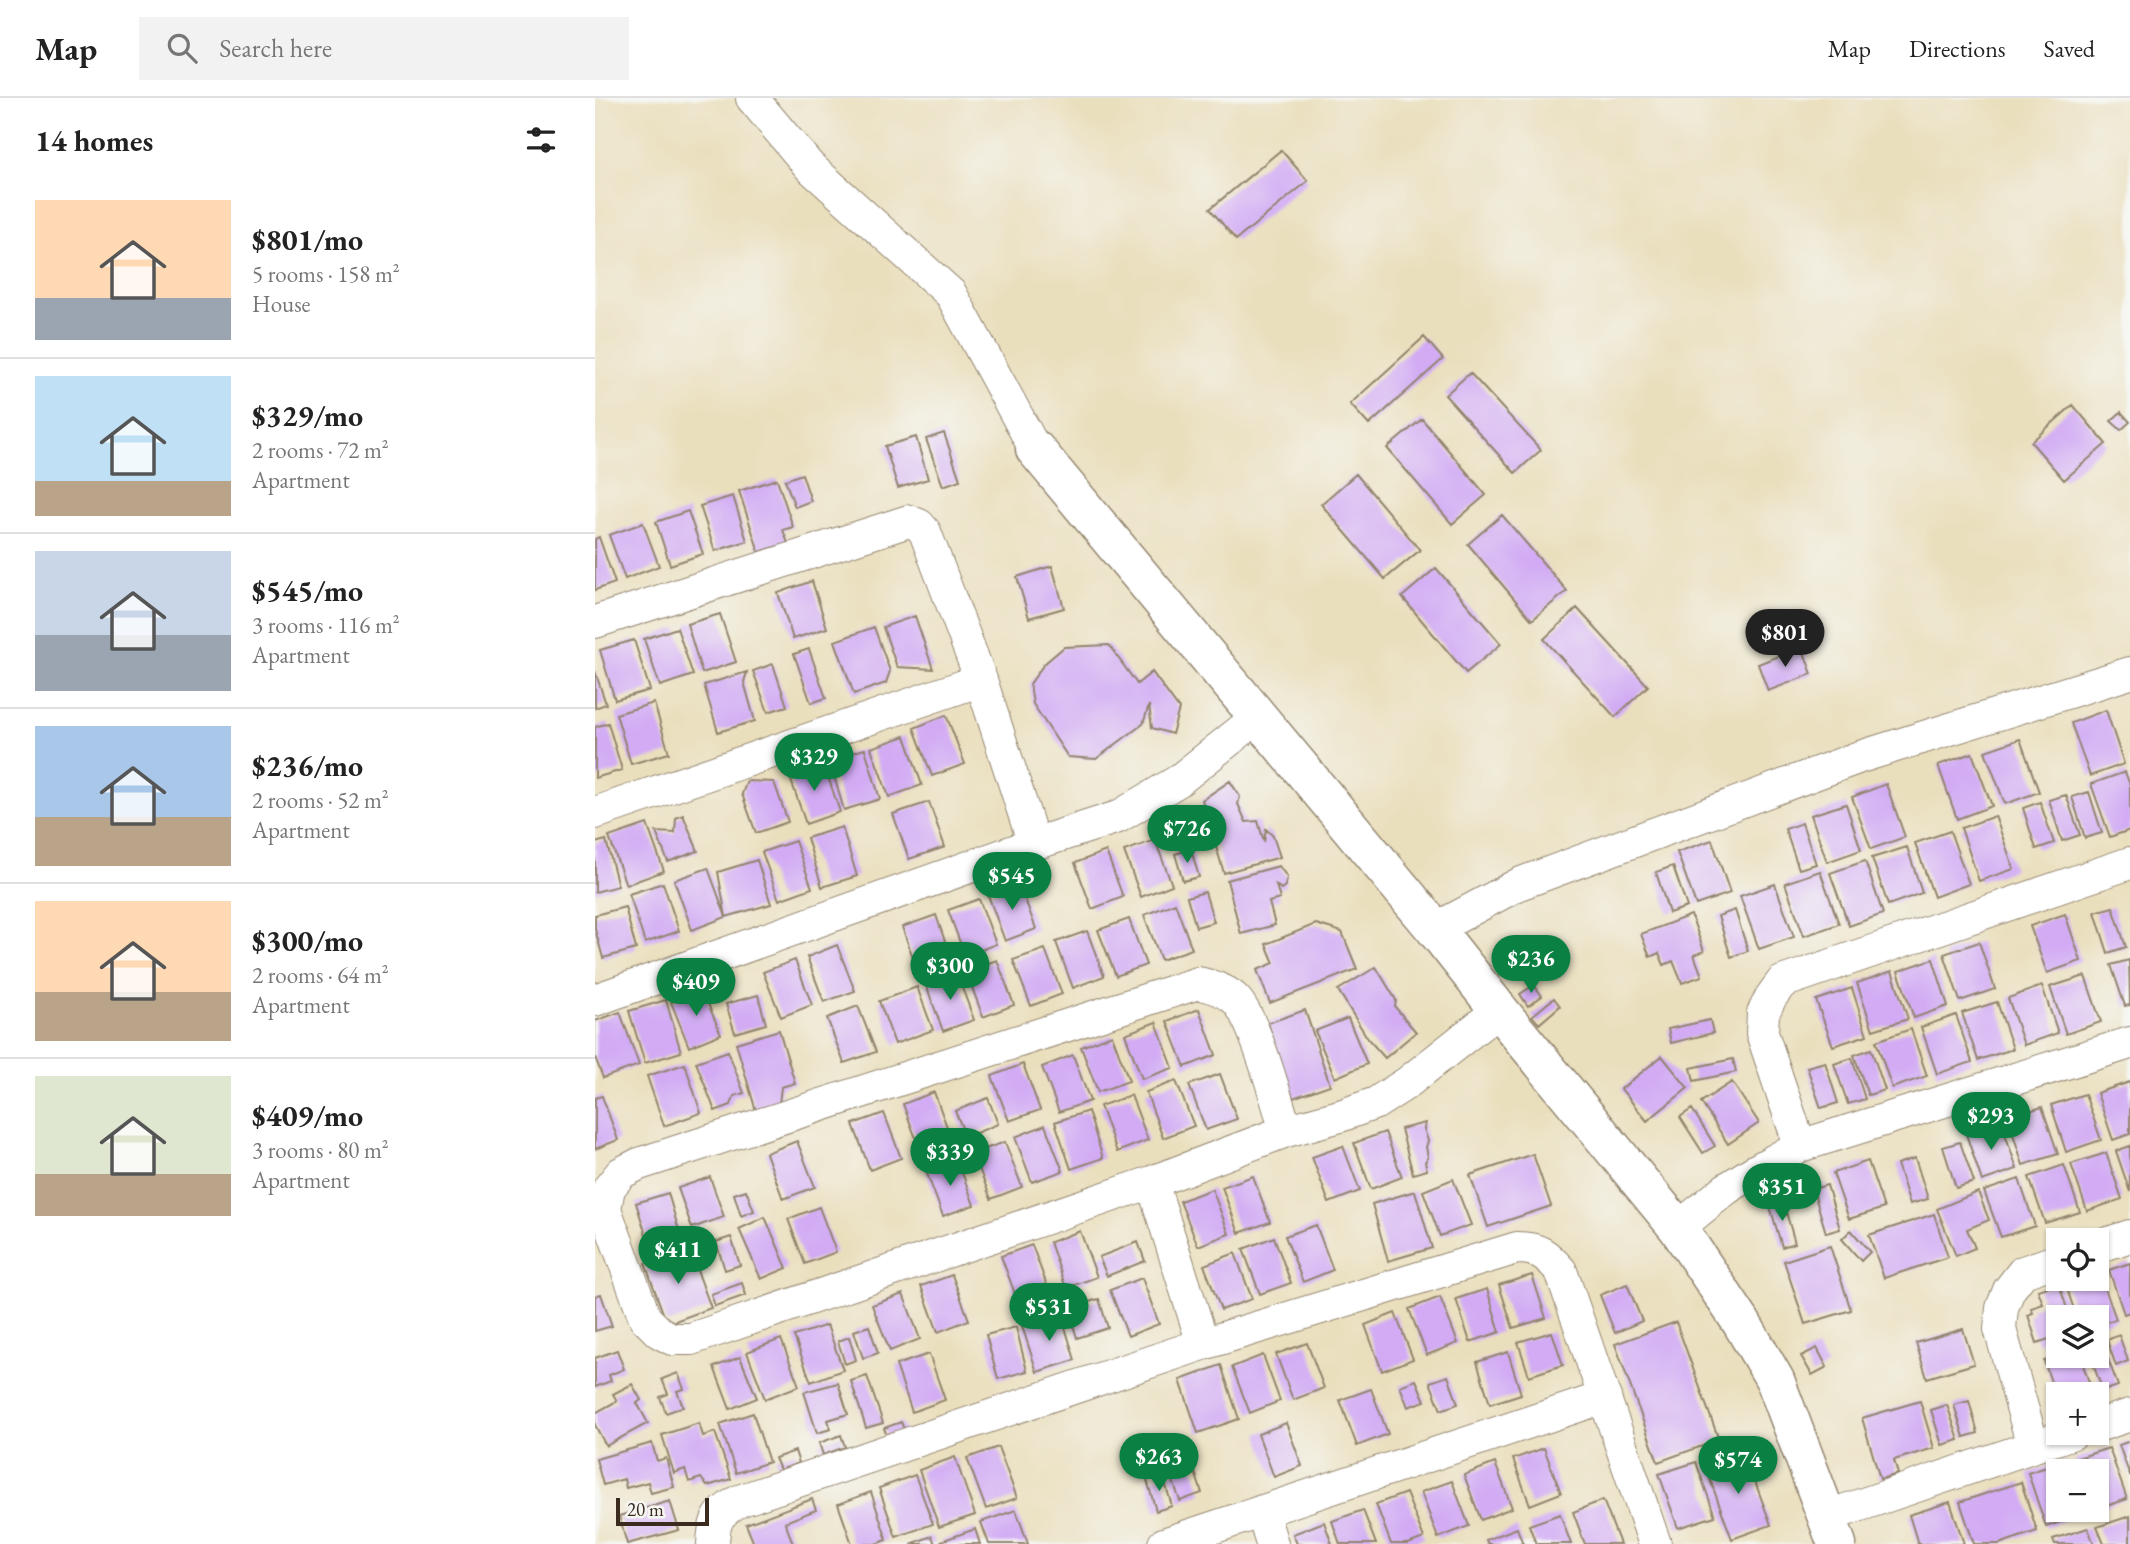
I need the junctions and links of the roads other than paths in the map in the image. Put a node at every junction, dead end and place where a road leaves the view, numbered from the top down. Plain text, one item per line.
1 (753, 98) edge
2 (1035, 449) joint
3 (595, 622) edge
4 (2130, 673) edge
5 (981, 680) junction
6 (1258, 718) junction
7 (595, 814) edge
8 (1034, 844) junction
9 (2130, 863) edge
10 (1435, 929) junction
11 (595, 1000) edge
12 (1499, 1010) junction
13 (2130, 1043) edge
14 (1286, 1131) junction
15 (1800, 1146) junction
16 (1152, 1182) junction
17 (1678, 1228) junction
18 (2130, 1236) edge
19 (2109, 1243) edge
20 (2046, 1264) edge
21 (1203, 1344) junction
22 (1605, 1396) junction
23 (2130, 1415) edge
24 (2109, 1422) edge
25 (2046, 1442) edge
26 (2033, 1446) junction
27 (1262, 1510) junction
28 (1833, 1530) edge
29 (713, 1544) edge
30 (1164, 1544) edge
31 (1272, 1544) edge
32 (1655, 1544) edge

1 - 2 street
2 - 6 street
3 - 5 street
4 - 10 street
5 - 7 street
5 - 8 street
6 - 8 street
6 - 10 street
8 - 11 street
9 - 15 street
10 - 12 street
12 - 14 street
12 - 17 street
13 - 15 street
14 - 16 street
14 - 16 street
15 - 17 street
16 - 21 street
17 - 28 street
18 - 19 street
20 - 26 street
21 - 22 street
21 - 29 street
22 - 27 street
22 - 32 street
23 - 24 street
25 - 26 street
26 - 28 street
27 - 30 street
27 - 31 street

